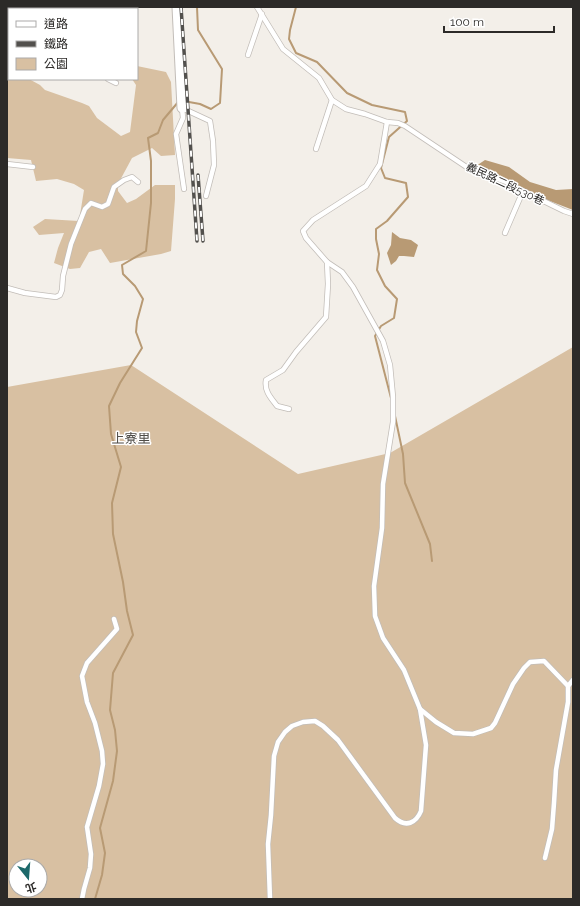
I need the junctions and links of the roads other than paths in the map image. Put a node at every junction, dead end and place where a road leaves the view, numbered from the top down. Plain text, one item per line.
1 (177, 7) edge
2 (258, 7) edge
3 (262, 14) junction
4 (248, 55) dead end
5 (110, 80) edge
6 (116, 83) dead end
7 (332, 100) junction
8 (182, 108) junction
9 (386, 122) junction
10 (316, 149) dead end
11 (7, 164) edge
12 (33, 167) dead end
13 (138, 182) dead end
14 (184, 189) dead end
15 (522, 191) junction
16 (206, 196) dead end
17 (573, 214) edge
18 (505, 233) dead end
19 (327, 262) junction
20 (7, 288) edge
21 (290, 409) dead end
22 (114, 618) dead end
23 (573, 680) edge
24 (568, 686) junction
25 (420, 709) junction
26 (545, 858) dead end
27 (82, 899) edge
28 (270, 899) edge

1 - 8 street
2 - 3 lane
3 - 4 lane
3 - 7 lane
5 - 6 lane
7 - 9 lane, 義民路二段530巷
7 - 10 lane
8 - 14 lane
8 - 16 lane
9 - 15 lane, 義民路二段530巷
9 - 19 lane
11 - 12 lane
13 - 20 lane
15 - 17 lane, 義民路二段530巷
15 - 18 lane
19 - 21 lane
19 - 25 lane
22 - 27 lane
23 - 24 lane
24 - 25 lane
24 - 26 lane
25 - 28 lane

